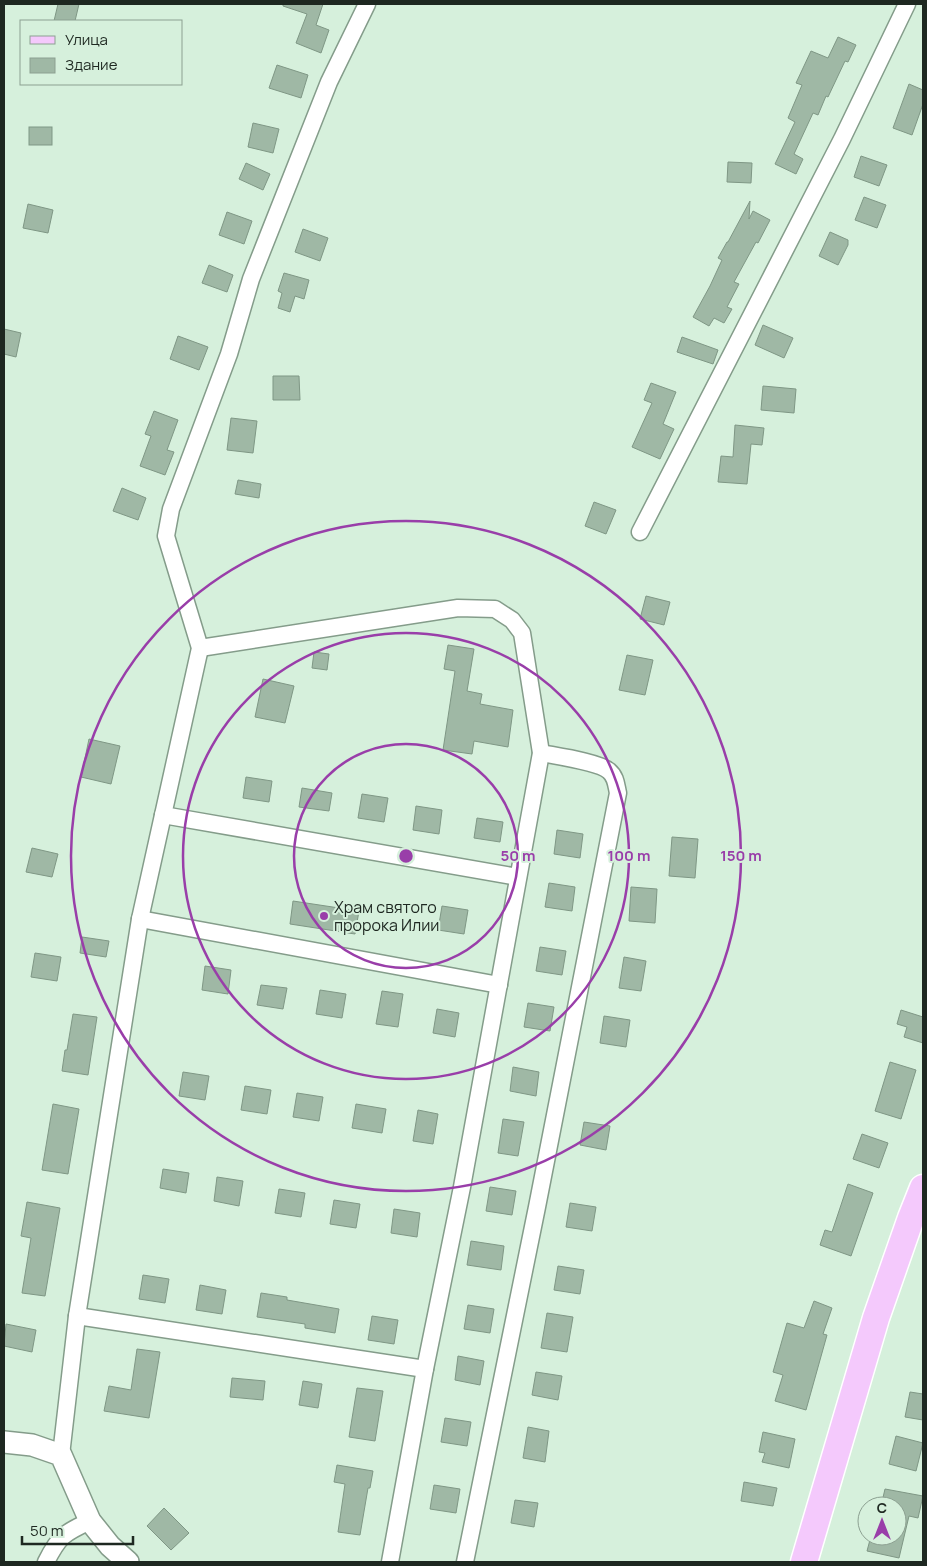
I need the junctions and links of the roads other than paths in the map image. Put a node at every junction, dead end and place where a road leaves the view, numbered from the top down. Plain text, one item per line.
1 (367, 4) edge
2 (907, 4) edge
3 (640, 532) dead end
4 (200, 648) junction
5 (540, 753) junction
6 (163, 815) junction
7 (518, 876) junction
8 (140, 919) junction
9 (499, 985) junction
10 (923, 1188) edge
11 (77, 1316) junction
12 (424, 1369) junction
13 (4, 1442) edge
14 (61, 1455) junction
15 (90, 1521) junction
16 (46, 1562) edge
17 (128, 1562) edge
18 (390, 1562) edge
19 (465, 1562) edge
20 (804, 1562) edge

1 - 4 street
2 - 3 street
4 - 5 street
4 - 6 street
5 - 7 street
5 - 19 street
6 - 7 street
6 - 8 street
7 - 9 street
8 - 9 street
8 - 11 street
9 - 12 street
10 - 20 main road
11 - 12 street
11 - 14 street
12 - 18 street
13 - 14 street
14 - 15 street
15 - 16 street
15 - 17 street

